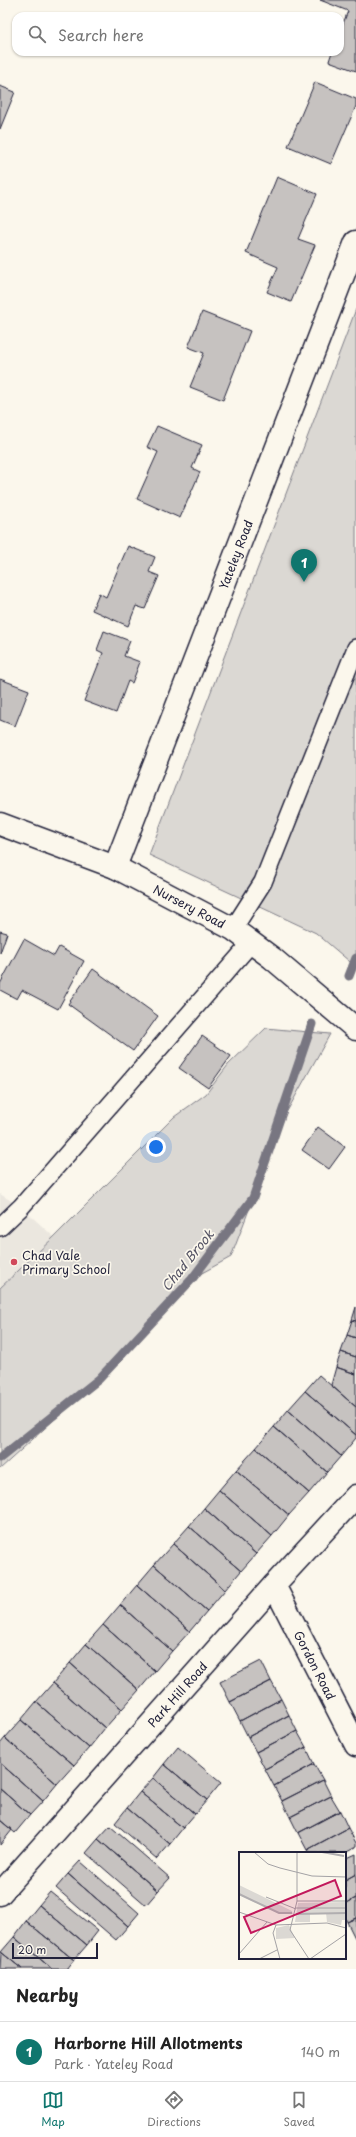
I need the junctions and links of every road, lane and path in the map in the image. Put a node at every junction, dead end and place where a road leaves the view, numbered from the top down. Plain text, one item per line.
1 (356, 242) edge
2 (356, 648) edge
3 (0, 824) edge
4 (115, 867) junction
5 (233, 929) junction
6 (252, 942) junction
7 (356, 1029) edge
8 (0, 1226) edge
9 (356, 1496) edge
10 (274, 1585) junction
11 (356, 1745) edge
12 (0, 1894) edge

1 - 4 street, Yateley Road
2 - 5 lane
3 - 4 street, Nursery Road
4 - 5 street, Nursery Road
5 - 6 street, Nursery Road
6 - 7 street, Nursery Road
6 - 8 lane
9 - 10 street, Park Hill Road
10 - 11 street, Gordon Road
10 - 12 street, Park Hill Road

